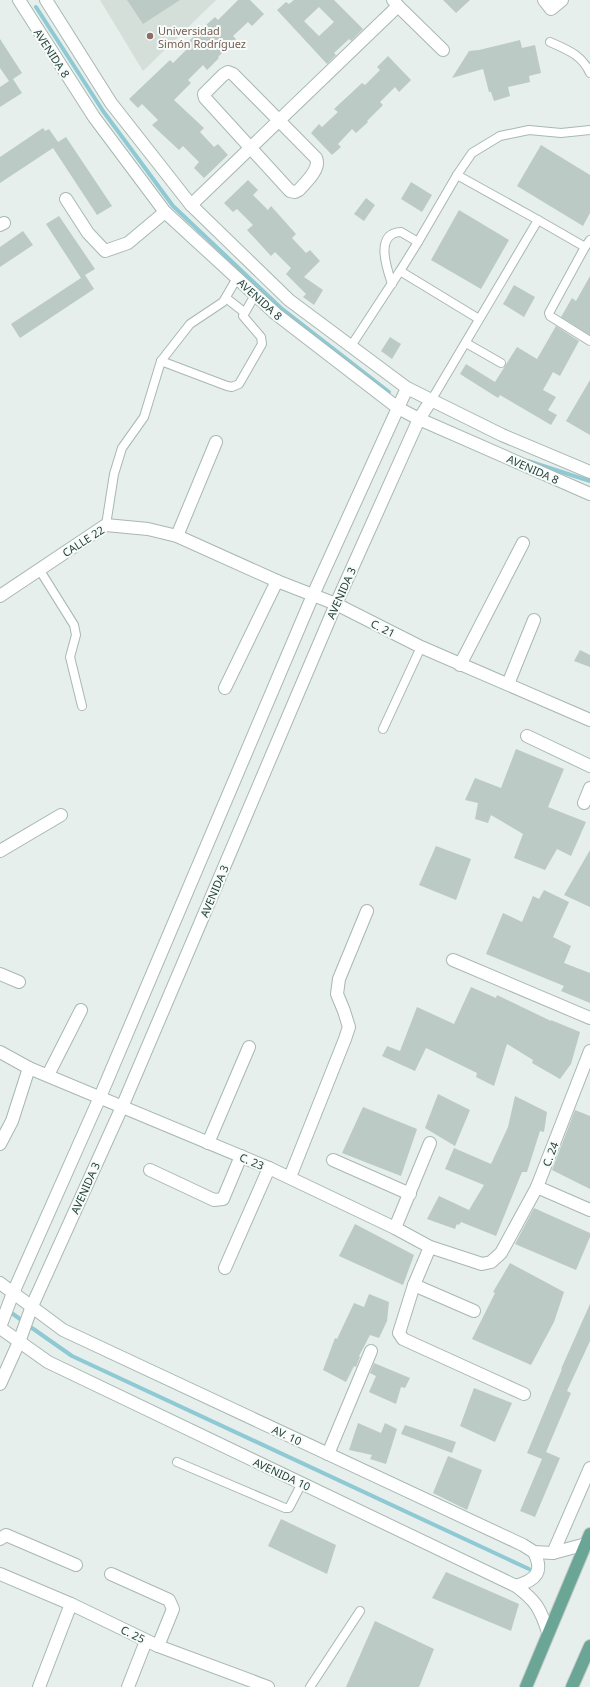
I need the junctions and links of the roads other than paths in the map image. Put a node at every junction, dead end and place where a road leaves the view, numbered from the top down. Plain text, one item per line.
1 (19, 0) edge
2 (46, 0) edge
3 (544, 0) edge
4 (562, 0) edge
5 (396, 3) edge
6 (550, 42) dead end
7 (443, 50) dead end
8 (590, 73) edge
9 (279, 120) junction
10 (590, 130) edge
11 (251, 149) junction
12 (457, 175) junction
13 (66, 199) dead end
14 (191, 205) junction
15 (165, 212) junction
16 (538, 220) junction
17 (590, 240) edge
18 (418, 242) junction
19 (585, 248) junction
20 (400, 271) junction
21 (237, 278) junction
22 (392, 284) junction
23 (255, 295) junction
24 (226, 298) junction
25 (244, 312) junction
26 (479, 319) junction
27 (590, 341) edge
28 (466, 343) junction
29 (351, 346) junction
30 (161, 361) junction
31 (501, 363) dead end
32 (408, 388) junction
33 (432, 399) junction
34 (398, 408) junction
35 (419, 420) junction
36 (216, 442) dead end
37 (590, 472) edge
38 (590, 494) edge
39 (106, 525) junction
40 (177, 536) junction
41 (524, 543) dead end
42 (39, 569) junction
43 (277, 581) junction
44 (313, 595) junction
45 (0, 596) edge
46 (336, 604) junction
47 (534, 620) dead end
48 (421, 647) junction
49 (460, 665) junction
50 (508, 684) junction
51 (225, 688) dead end
52 (82, 706) dead end
53 (590, 720) edge
54 (383, 729) dead end
55 (527, 736) dead end
56 (590, 766) edge
57 (590, 788) edge
58 (584, 803) dead end
59 (60, 814) dead end
60 (0, 851) edge
61 (367, 911) dead end
62 (453, 960) dead end
63 (0, 974) edge
64 (19, 982) dead end
65 (82, 1010) dead end
66 (590, 1018) edge
67 (249, 1048) dead end
68 (590, 1051) edge
69 (0, 1052) edge
70 (29, 1068) junction
71 (48, 1075) junction
72 (100, 1097) junction
73 (122, 1107) junction
74 (430, 1142) dead end
75 (208, 1143) junction
76 (0, 1144) edge
77 (241, 1156) junction
78 (333, 1160) dead end
79 (269, 1168) junction
80 (150, 1170) dead end
81 (290, 1178) junction
82 (537, 1187) junction
83 (410, 1194) junction
84 (590, 1210) edge
85 (395, 1228) junction
86 (430, 1247) junction
87 (501, 1253) joint
88 (225, 1268) dead end
89 (0, 1283) edge
90 (414, 1285) junction
91 (13, 1293) junction
92 (32, 1306) junction
93 (474, 1311) dead end
94 (0, 1328) edge
95 (19, 1342) junction
96 (371, 1351) dead end
97 (0, 1384) edge
98 (524, 1394) dead end
99 (328, 1454) junction
100 (177, 1462) dead end
101 (590, 1468) edge
102 (302, 1483) junction
103 (0, 1539) edge
104 (588, 1539) edge
105 (534, 1552) junction
106 (553, 1553) junction
107 (76, 1565) dead end
108 (0, 1574) edge
109 (111, 1574) dead end
110 (516, 1586) junction
111 (72, 1604) junction
112 (360, 1611) dead end
113 (548, 1632) junction
114 (146, 1641) junction
115 (158, 1646) junction
116 (590, 1646) edge
117 (39, 1687) edge
118 (128, 1687) edge
119 (268, 1687) edge
120 (310, 1687) edge
121 (526, 1687) edge
122 (572, 1687) edge

1 - 15 street, AVENIDA 8
2 - 14 street, AVENIDA 8
3 - 4 street
5 - 7 street
5 - 9 street
6 - 8 lane
9 - 11 street
9 - 11 street
9 - 11 street
10 - 12 lane
11 - 14 street
12 - 16 lane
12 - 18 lane
13 - 15 street
14 - 29 street, AVENIDA 8
15 - 21 street, AVENIDA 8
16 - 19 lane
16 - 26 lane
17 - 19 lane
18 - 20 lane
18 - 22 lane
19 - 27 lane
20 - 22 lane
20 - 26 lane
21 - 23 street, AVENIDA 8
21 - 24 lane
22 - 29 lane
23 - 25 lane
23 - 34 street, AVENIDA 8
24 - 25 lane
24 - 30 lane
25 - 30 lane
26 - 28 lane
28 - 31 lane
28 - 33 lane
29 - 32 street, AVENIDA 8
30 - 39 lane
32 - 33 street, AVENIDA 8
32 - 34 street
33 - 35 street, AVENIDA 3
33 - 37 street, AVENIDA 8
34 - 35 street, AVENIDA 8
34 - 44 street
35 - 38 street, AVENIDA 8
35 - 46 street, AVENIDA 3
36 - 40 street
39 - 40 street, CALLE 22
39 - 42 street, CALLE 22
40 - 43 street, C. 21
41 - 49 street
42 - 45 street, CALLE 22
42 - 52 lane
43 - 44 street, C. 21
43 - 51 street
44 - 46 street, C. 21
44 - 72 street
46 - 48 street, C. 21
46 - 73 street, AVENIDA 3
47 - 50 street
48 - 49 street, C. 21
48 - 54 lane
49 - 50 street, C. 21
50 - 53 street, C. 21
55 - 56 street
57 - 58 street
59 - 60 street
61 - 81 street
62 - 66 street
63 - 64 street
65 - 71 street
67 - 75 street
68 - 82 street, C. 24
69 - 70 street, C. 23
70 - 71 street, C. 23
70 - 76 street
71 - 72 street, C. 23
72 - 73 street, C. 23
72 - 91 street
73 - 75 street, C. 23
73 - 92 street, AVENIDA 3
74 - 83 street
75 - 77 street, C. 23
77 - 79 street, C. 23
77 - 80 street
78 - 83 street
79 - 81 street, C. 23
79 - 88 street
81 - 85 street, C. 23
82 - 84 street
82 - 87 street, C. 24
83 - 85 street
85 - 86 street, C. 23
86 - 87 street, C. 23
86 - 90 street
89 - 91 street, AV. 10
90 - 93 street
90 - 98 street
91 - 92 street, AV. 10
91 - 94 street
92 - 95 street, AVENIDA 3
92 - 99 street, AV. 10
94 - 95 street, AVENIDA 10
95 - 97 street, AVENIDA 3
95 - 102 street, AVENIDA 10
96 - 99 street
99 - 105 street, AV. 10
100 - 102 lane
101 - 106 street
102 - 110 street, AVENIDA 10
103 - 107 street
104 - 106 street, AV. 10
104 - 113 main road
105 - 106 street, AV. 10
105 - 110 street
108 - 111 street, C. 25
109 - 115 street
110 - 113 street, AVENIDA 10
111 - 114 street, C. 25
111 - 117 street
112 - 120 lane
113 - 121 main road
114 - 115 street, C. 25
114 - 118 street
115 - 119 street, C. 25
116 - 122 main road

